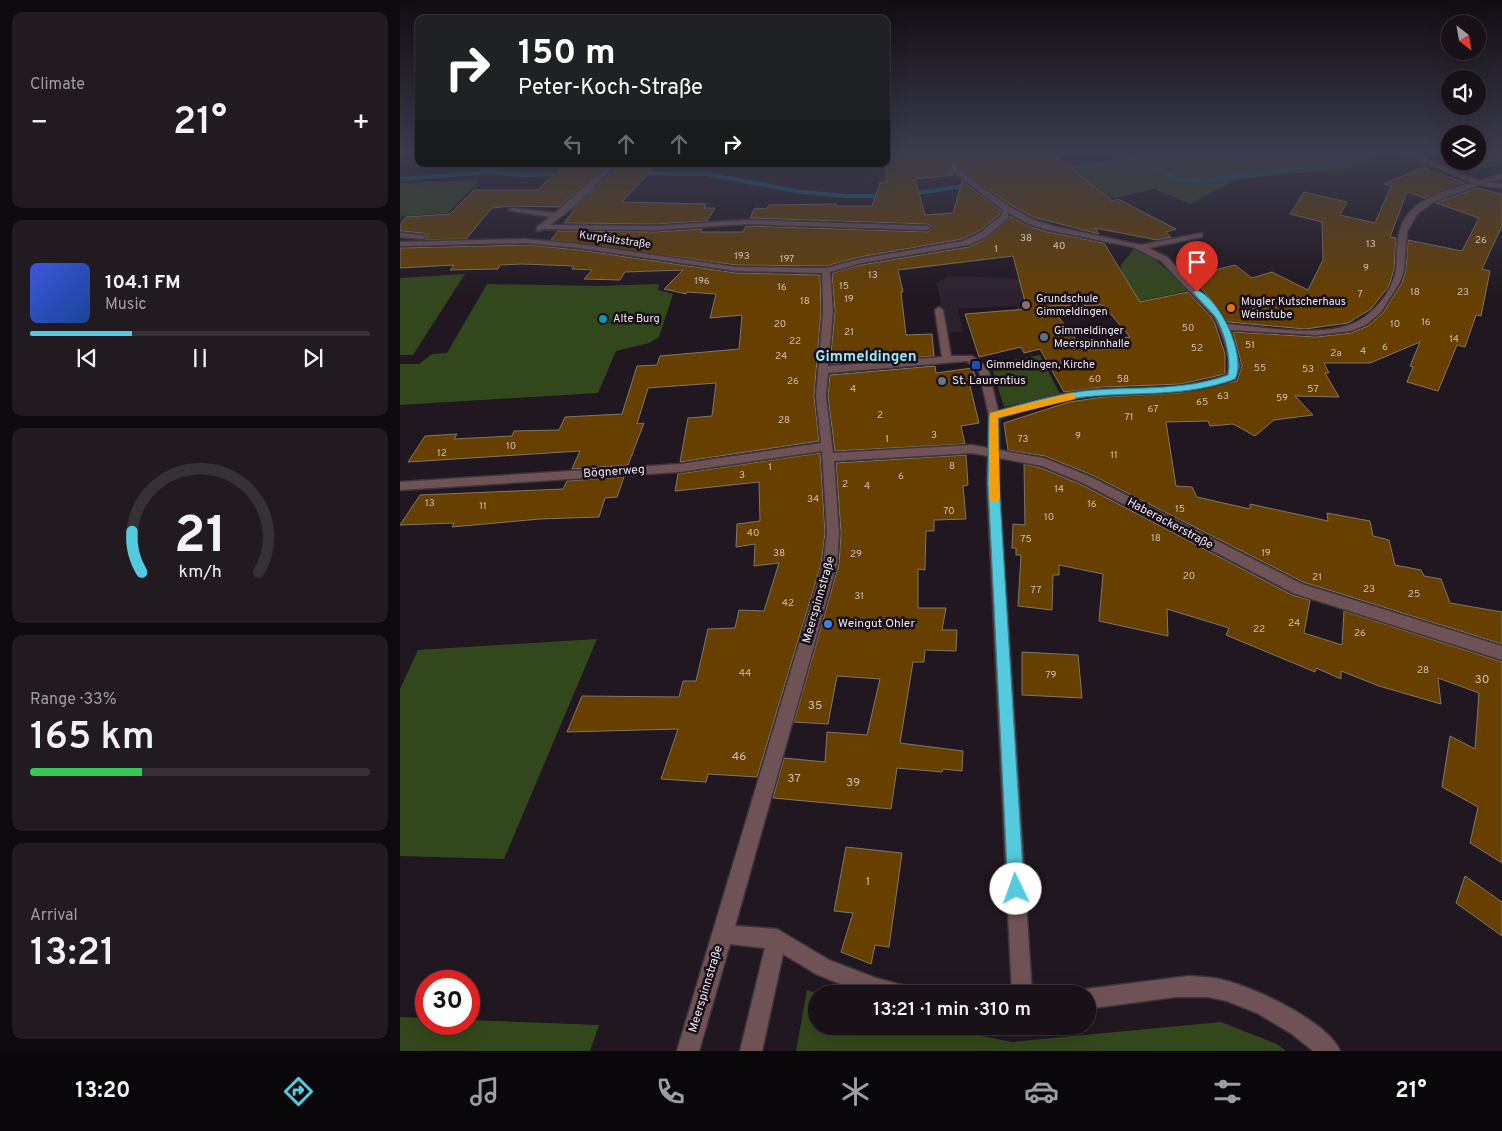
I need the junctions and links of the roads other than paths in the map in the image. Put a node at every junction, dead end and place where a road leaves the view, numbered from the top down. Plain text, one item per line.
1 (575, 200) edge
2 (995, 200) edge
3 (1434, 200) edge
4 (1007, 209) junction
5 (512, 210) dead end
6 (558, 216) junction
7 (542, 227) junction
8 (927, 228) dead end
9 (400, 235) edge
10 (1199, 236) dead end
11 (497, 241) junction
12 (524, 241) junction
13 (400, 244) edge
14 (1143, 247) junction
15 (826, 271) junction
16 (939, 310) dead end
17 (1224, 327) junction
18 (947, 360) junction
19 (822, 370) junction
20 (994, 416) junction
21 (828, 451) junction
22 (993, 451) junction
23 (400, 486) edge
24 (1502, 653) edge
25 (723, 934) junction
26 (777, 939) junction
27 (868, 985) edge
28 (1022, 985) edge
29 (1096, 998) edge
30 (688, 1051) edge
31 (751, 1051) edge
32 (1329, 1051) edge

1 - 6 street
2 - 4 street
3 - 17 street
4 - 14 street
4 - 15 street
5 - 6 street
6 - 7 street
7 - 8 street
7 - 12 street
9 - 11 street
10 - 14 street
11 - 12 street, Kurpfalzstraße
11 - 13 street, Kurpfalzstraße
12 - 15 street, Kurpfalzstraße
14 - 17 street
15 - 19 street, Meerspinnstraße
16 - 18 street
17 - 20 street
18 - 19 street
18 - 20 street
19 - 21 street, Meerspinnstraße
20 - 22 street
21 - 22 street, Haberackerstraße
21 - 23 street, Bögnerweg
21 - 25 street, Meerspinnstraße
22 - 24 street, Haberackerstraße
22 - 28 street
25 - 26 street
25 - 30 street, Meerspinnstraße
26 - 27 street
26 - 31 street
29 - 32 street

